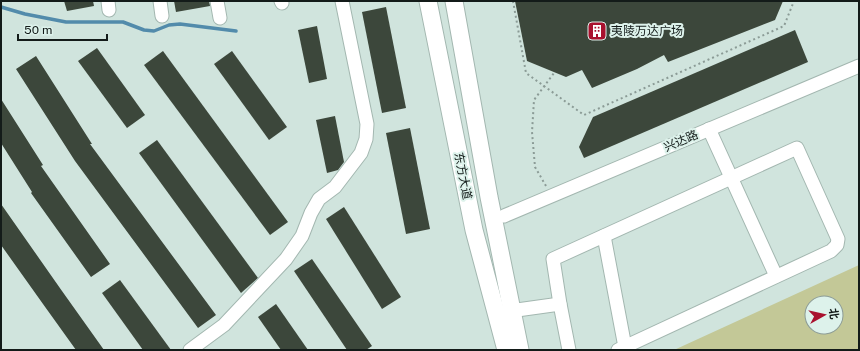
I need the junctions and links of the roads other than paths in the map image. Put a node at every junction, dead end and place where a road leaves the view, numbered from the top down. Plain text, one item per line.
1 (160, 1) edge
2 (217, 1) edge
3 (342, 1) edge
4 (428, 1) edge
5 (443, 1) edge
6 (454, 1) edge
7 (464, 1) edge
8 (162, 16) dead end
9 (220, 18) dead end
10 (859, 66) edge
11 (709, 129) junction
12 (731, 178) junction
13 (504, 216) junction
14 (604, 236) junction
15 (776, 276) dead end
16 (560, 304) junction
17 (517, 310) junction
18 (622, 348) edge
19 (190, 350) edge
20 (507, 350) edge
21 (522, 350) edge
22 (569, 350) edge

1 - 8 street
2 - 9 street
3 - 19 street
4 - 20 main road, 东方大道
5 - 20 main road
6 - 21 main road
7 - 13 main road
10 - 11 street, 兴达路
11 - 12 street
11 - 13 street, 兴达路
12 - 14 street
12 - 15 street
12 - 18 street
13 - 17 main road
14 - 16 street
14 - 18 street
16 - 17 street
16 - 22 street
17 - 21 main road

